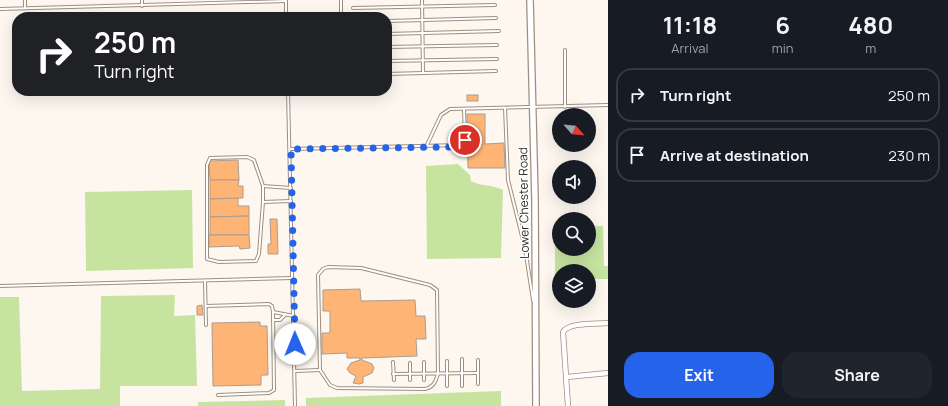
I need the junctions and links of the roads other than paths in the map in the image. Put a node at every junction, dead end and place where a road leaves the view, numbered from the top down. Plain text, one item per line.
1 (25, 0) edge
2 (142, 0) edge
3 (341, 0) edge
4 (422, 0) edge
5 (530, 0) edge
6 (286, 1) edge
7 (495, 5) dead end
8 (142, 6) junction
9 (423, 7) junction
10 (25, 8) junction
11 (353, 8) dead end
12 (0, 9) edge
13 (286, 12) edge
14 (341, 12) edge
15 (496, 18) dead end
16 (423, 20) junction
17 (392, 21) edge
18 (499, 31) dead end
19 (423, 33) junction
20 (392, 34) edge
21 (497, 45) dead end
22 (424, 46) junction
23 (392, 47) edge
24 (565, 50) dead end
25 (497, 58) dead end
26 (423, 60) junction
27 (392, 61) edge
28 (496, 71) dead end
29 (423, 73) junction
30 (392, 74) edge
31 (288, 96) edge
32 (608, 106) edge
33 (565, 107) junction
34 (505, 108) junction
35 (533, 108) junction
36 (464, 109) junction
37 (426, 147) junction
38 (291, 149) junction
39 (264, 186) junction
40 (291, 188) junction
41 (291, 201) junction
42 (263, 202) junction
43 (292, 278) junction
44 (205, 281) junction
45 (0, 286) edge
46 (206, 306) junction
47 (273, 312) junction
48 (286, 315) junction
49 (294, 316) junction
50 (273, 320) junction
51 (608, 323) edge
52 (206, 325) dead end
53 (536, 325) junction
54 (462, 359) dead end
55 (478, 360) dead end
56 (447, 361) dead end
57 (393, 362) dead end
58 (424, 362) dead end
59 (410, 363) dead end
60 (320, 370) junction
61 (295, 371) junction
62 (438, 373) junction
63 (462, 373) junction
64 (478, 373) junction
65 (608, 373) edge
66 (393, 374) junction
67 (410, 374) junction
68 (424, 374) junction
69 (447, 374) junction
70 (567, 377) junction
71 (394, 380) dead end
72 (410, 380) dead end
73 (424, 380) dead end
74 (478, 384) dead end
75 (447, 386) dead end
76 (462, 386) dead end
77 (218, 395) dead end
78 (295, 406) edge
79 (536, 406) edge
80 (568, 406) edge

1 - 10 lane
2 - 8 lane
3 - 14 lane
4 - 9 lane
5 - 35 street, Lower Chester Road
6 - 8 lane
6 - 13 lane
7 - 9 lane
8 - 10 lane
9 - 11 lane
9 - 16 lane
10 - 12 lane
15 - 16 lane
16 - 17 lane
16 - 19 lane
18 - 19 lane
19 - 20 lane
19 - 22 lane
21 - 22 lane
22 - 23 lane
22 - 26 lane
24 - 33 lane
25 - 26 lane
26 - 27 lane
26 - 29 lane
28 - 29 lane
29 - 30 lane
31 - 38 lane
32 - 33 lane
33 - 35 lane
34 - 35 lane
34 - 36 lane
34 - 53 lane
35 - 53 street, Lower Chester Road
36 - 37 lane
36 - 37 lane
37 - 38 lane
38 - 40 lane
39 - 40 lane
39 - 42 lane
39 - 42 lane
40 - 41 lane
41 - 42 lane
41 - 43 lane
43 - 44 lane
43 - 49 lane
44 - 45 lane
44 - 46 lane
46 - 47 lane
46 - 52 lane
47 - 48 lane
47 - 50 lane
48 - 49 lane
48 - 50 lane
49 - 61 lane
50 - 77 lane
51 - 70 street
53 - 79 street, Lower Chester Road
54 - 63 lane
55 - 64 lane
56 - 69 lane
57 - 66 lane
58 - 68 lane
59 - 67 lane
60 - 61 lane
60 - 62 lane
60 - 62 lane
61 - 78 lane
62 - 68 lane
62 - 69 lane
63 - 64 lane
63 - 69 lane
63 - 76 lane
64 - 74 lane
65 - 70 street
66 - 67 lane
66 - 71 lane
67 - 68 lane
67 - 72 lane
68 - 73 lane
69 - 75 lane
70 - 80 street

